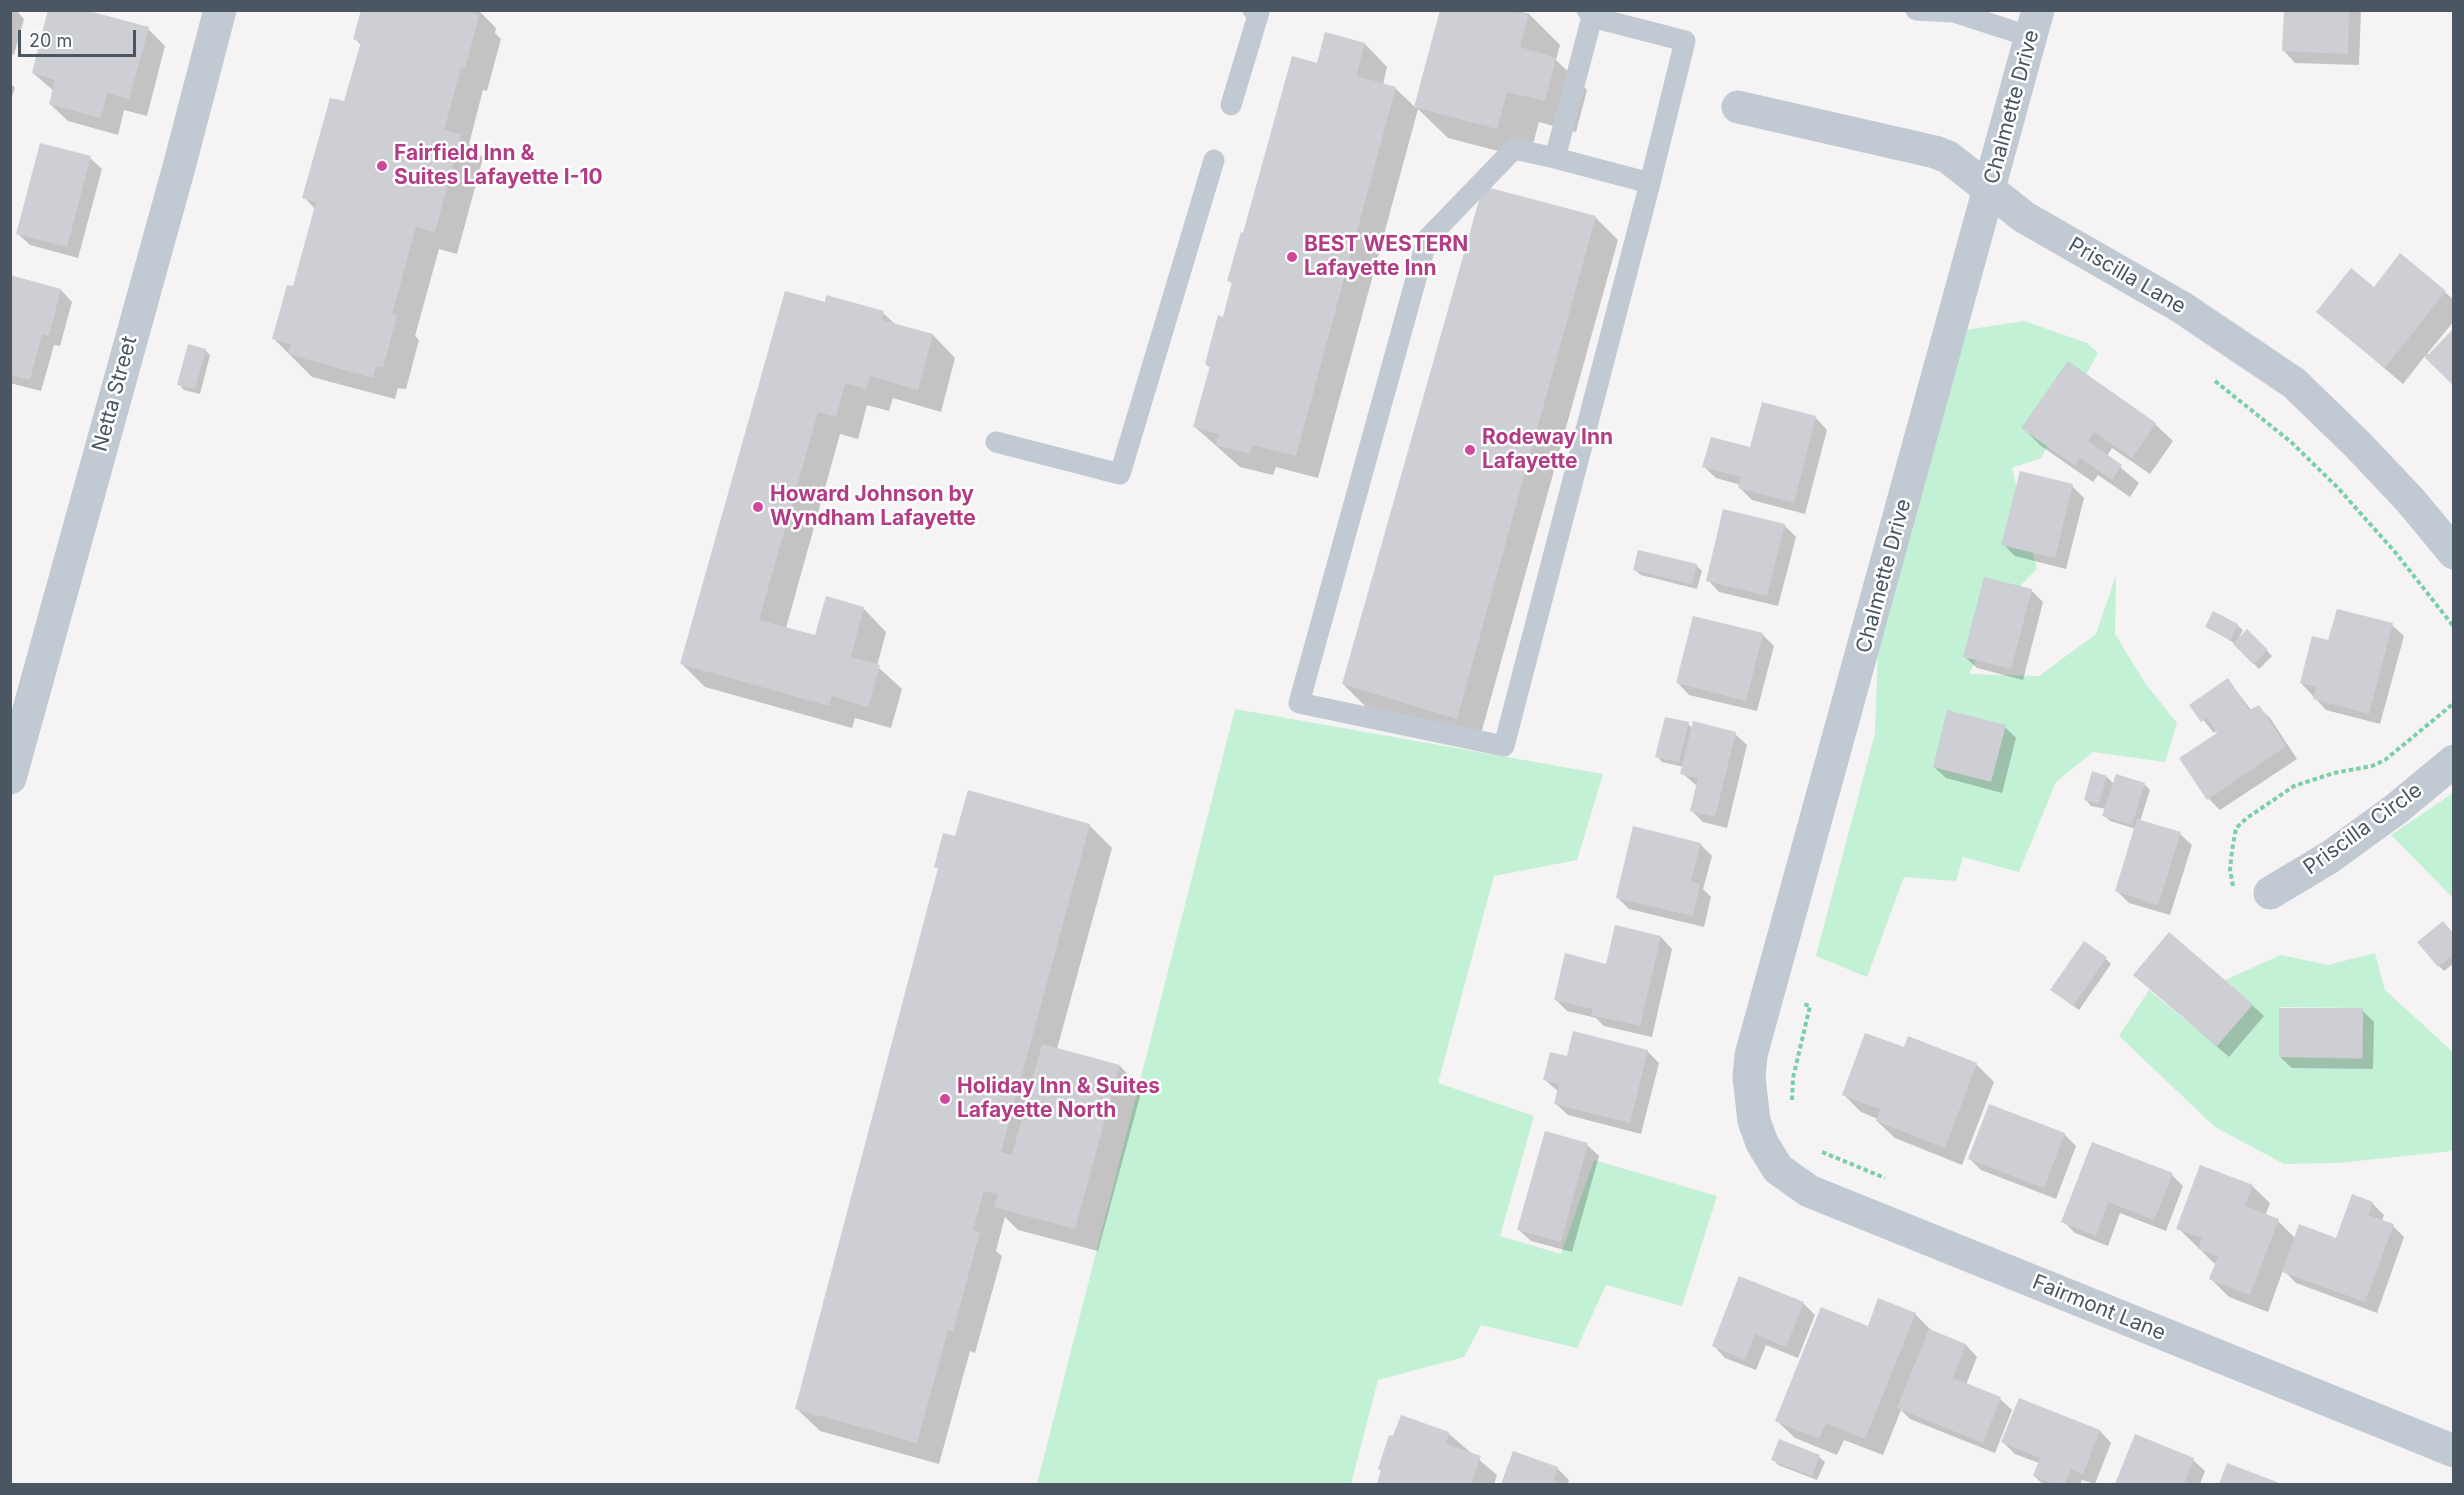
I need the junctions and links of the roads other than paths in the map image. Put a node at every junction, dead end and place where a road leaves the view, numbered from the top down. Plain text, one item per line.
1 (220, 10) edge
2 (1253, 10) edge
3 (1919, 11) edge
4 (1954, 11) edge
5 (1590, 14) edge
6 (2035, 24) edge
7 (1231, 105) dead end
8 (1738, 107) dead end
9 (1555, 158) junction
10 (1214, 160) dead end
11 (1650, 183) junction
12 (1990, 190) junction
13 (996, 442) dead end
14 (2454, 553) edge
15 (2454, 761) edge
16 (10, 778) edge
17 (2270, 893) dead end
18 (1762, 1143) joint
19 (2454, 1451) edge

1 - 16 street, Netta Street
2 - 7 lane
3 - 4 lane
4 - 6 lane
5 - 9 lane
5 - 11 lane
6 - 12 street, Chalmette Drive
8 - 12 street, Priscilla Lane
9 - 11 lane
9 - 11 lane
10 - 13 lane
12 - 14 street, Priscilla Lane
12 - 18 street, Chalmette Drive
15 - 17 street, Priscilla Circle
18 - 19 street, Fairmont Lane

